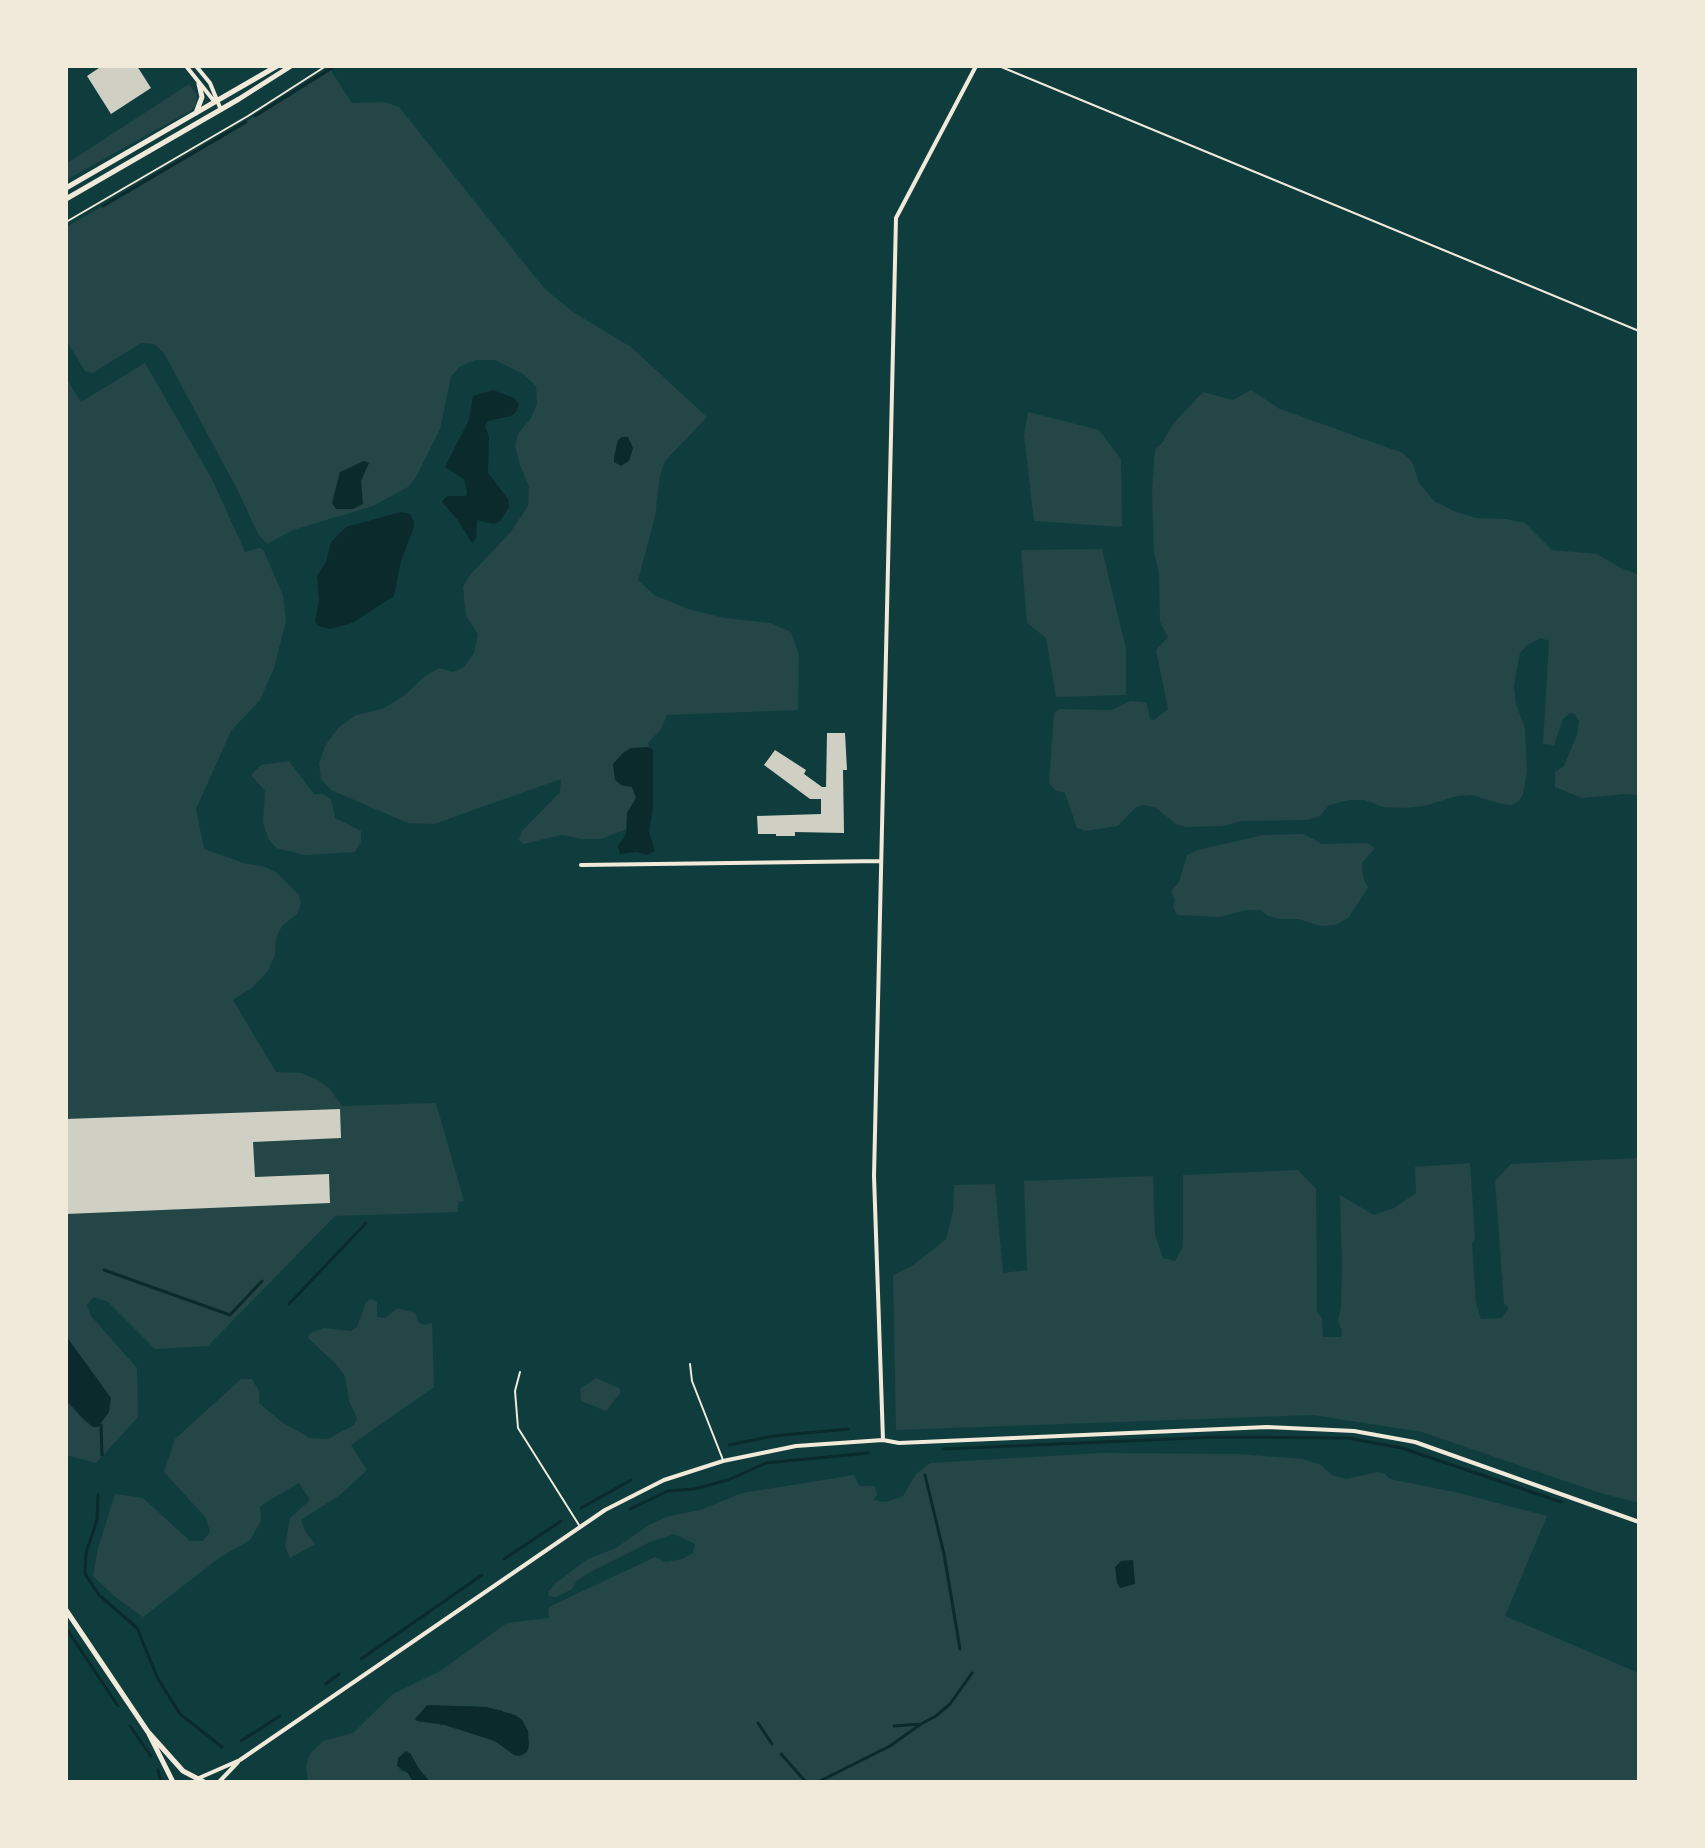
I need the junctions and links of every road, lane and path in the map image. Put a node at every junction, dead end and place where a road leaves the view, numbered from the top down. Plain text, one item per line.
1 (186, 66) edge
2 (196, 66) edge
3 (277, 66) edge
4 (291, 66) edge
5 (326, 66) edge
6 (976, 66) edge
7 (999, 66) edge
8 (199, 84) junction
9 (216, 103) junction
10 (221, 110) junction
11 (195, 115) junction
12 (66, 188) edge
13 (66, 199) edge
14 (66, 222) edge
15 (1639, 331) edge
16 (881, 861) junction
17 (581, 865) dead end
18 (690, 1364) dead end
19 (520, 1372) dead end
20 (883, 1440) junction
21 (723, 1461) junction
22 (1639, 1522) edge
23 (579, 1526) junction
24 (66, 1610) edge
25 (148, 1732) junction
26 (240, 1760) junction
27 (190, 1776) junction
28 (202, 1780) edge
29 (174, 1782) edge
30 (219, 1782) edge

1 - 8 street
2 - 9 street
3 - 9 main road
4 - 10 main road
5 - 14 path
6 - 16 street
7 - 15 lane
8 - 9 street
8 - 11 main road
9 - 10 street
9 - 11 main road
10 - 13 main road
11 - 12 main road
16 - 17 street
16 - 20 street
18 - 21 lane
19 - 23 lane
20 - 21 street
20 - 22 street
21 - 23 street
23 - 26 street
24 - 25 main road
25 - 27 main road
25 - 29 main road
26 - 28 street
26 - 30 street
27 - 28 main road
27 - 29 main road

